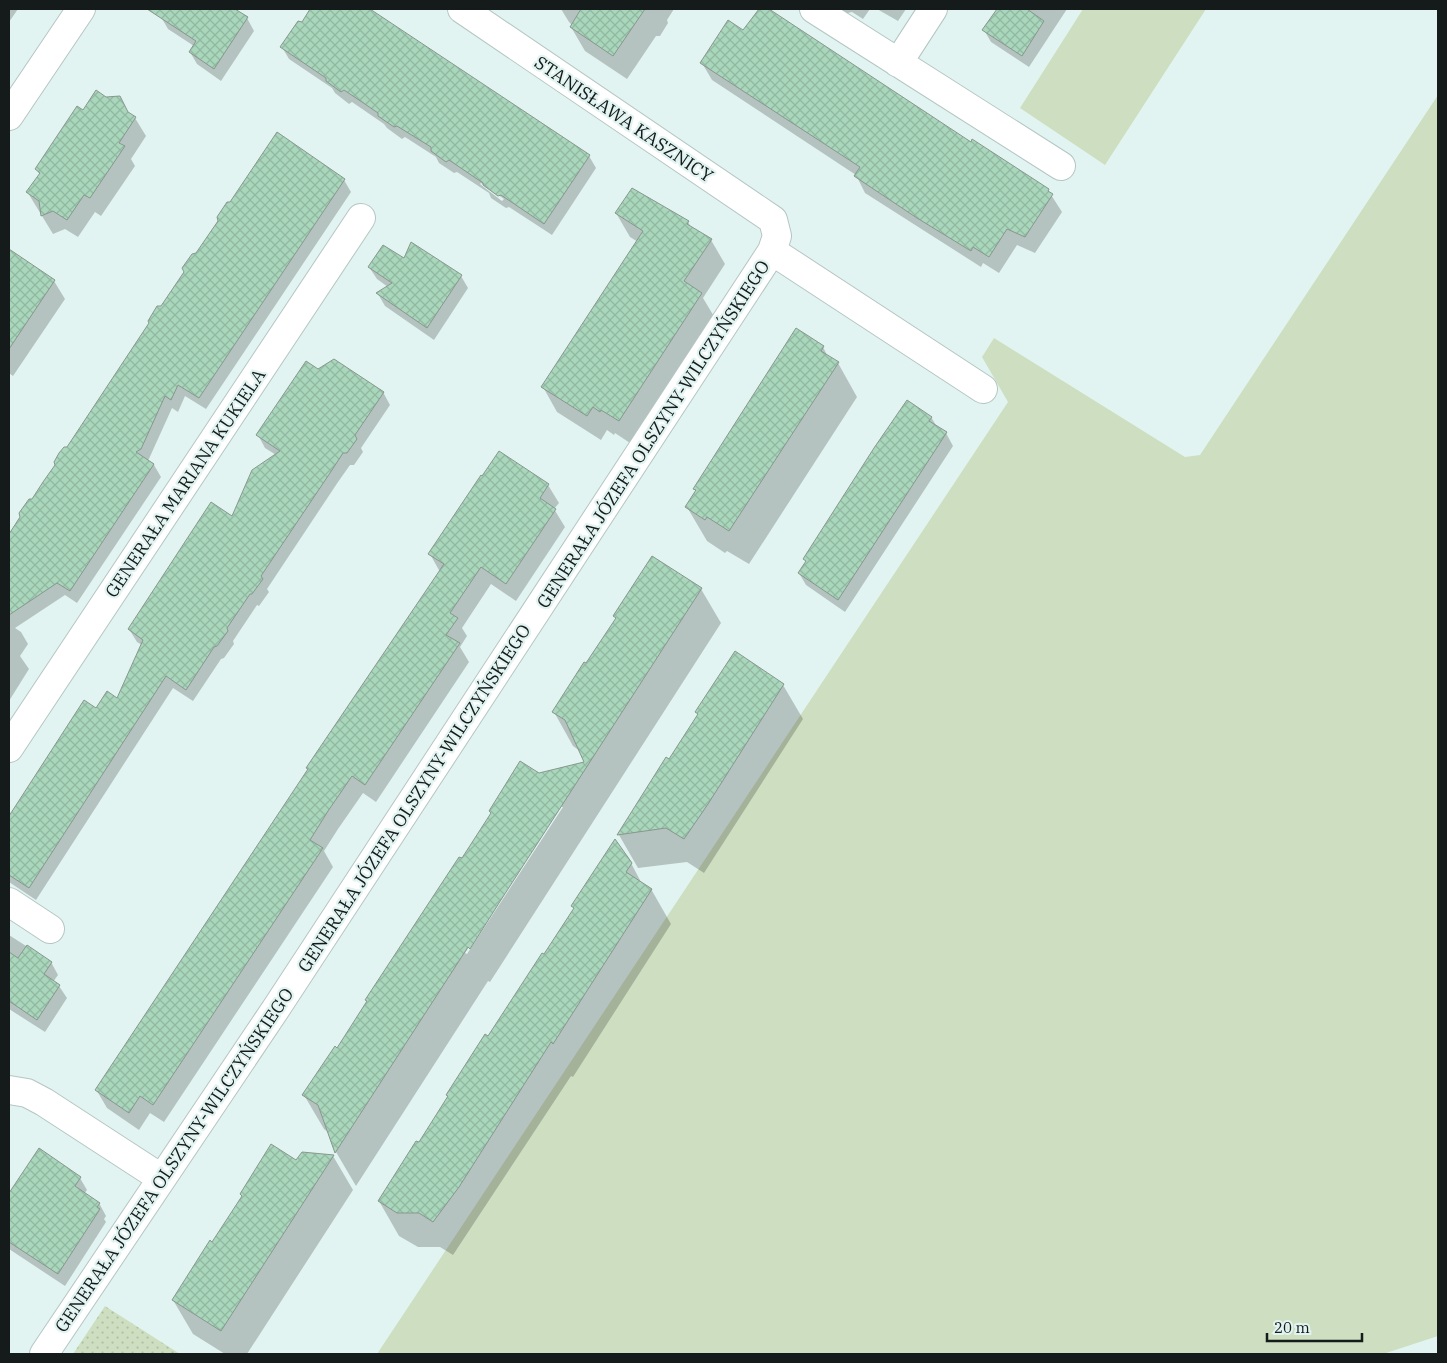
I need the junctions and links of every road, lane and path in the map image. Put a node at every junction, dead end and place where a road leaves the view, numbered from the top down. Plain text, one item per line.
1 (81, 9) edge
2 (462, 9) edge
3 (814, 9) edge
4 (933, 9) edge
5 (492, 17) edge
6 (898, 63) junction
7 (9, 116) edge
8 (1061, 166) dead end
9 (361, 218) dead end
10 (774, 244) junction
11 (983, 389) dead end
12 (9, 748) edge
13 (9, 902) edge
14 (50, 929) dead end
15 (9, 1090) edge
16 (161, 1178) junction
17 (44, 1354) edge

1 - 7 street
2 - 5 street, STANISŁAWA KASZNICY
3 - 6 street
4 - 6 street
5 - 10 street, STANISŁAWA KASZNICY
6 - 8 street
9 - 12 street, GENERAŁA MARIANA KUKIELA
10 - 11 street
10 - 16 street, GENERAŁA JÓZEFA OLSZYNY-WILCZYŃSKIEGO
13 - 14 street
15 - 16 street
16 - 17 street, GENERAŁA JÓZEFA OLSZYNY-WILCZYŃSKIEGO

